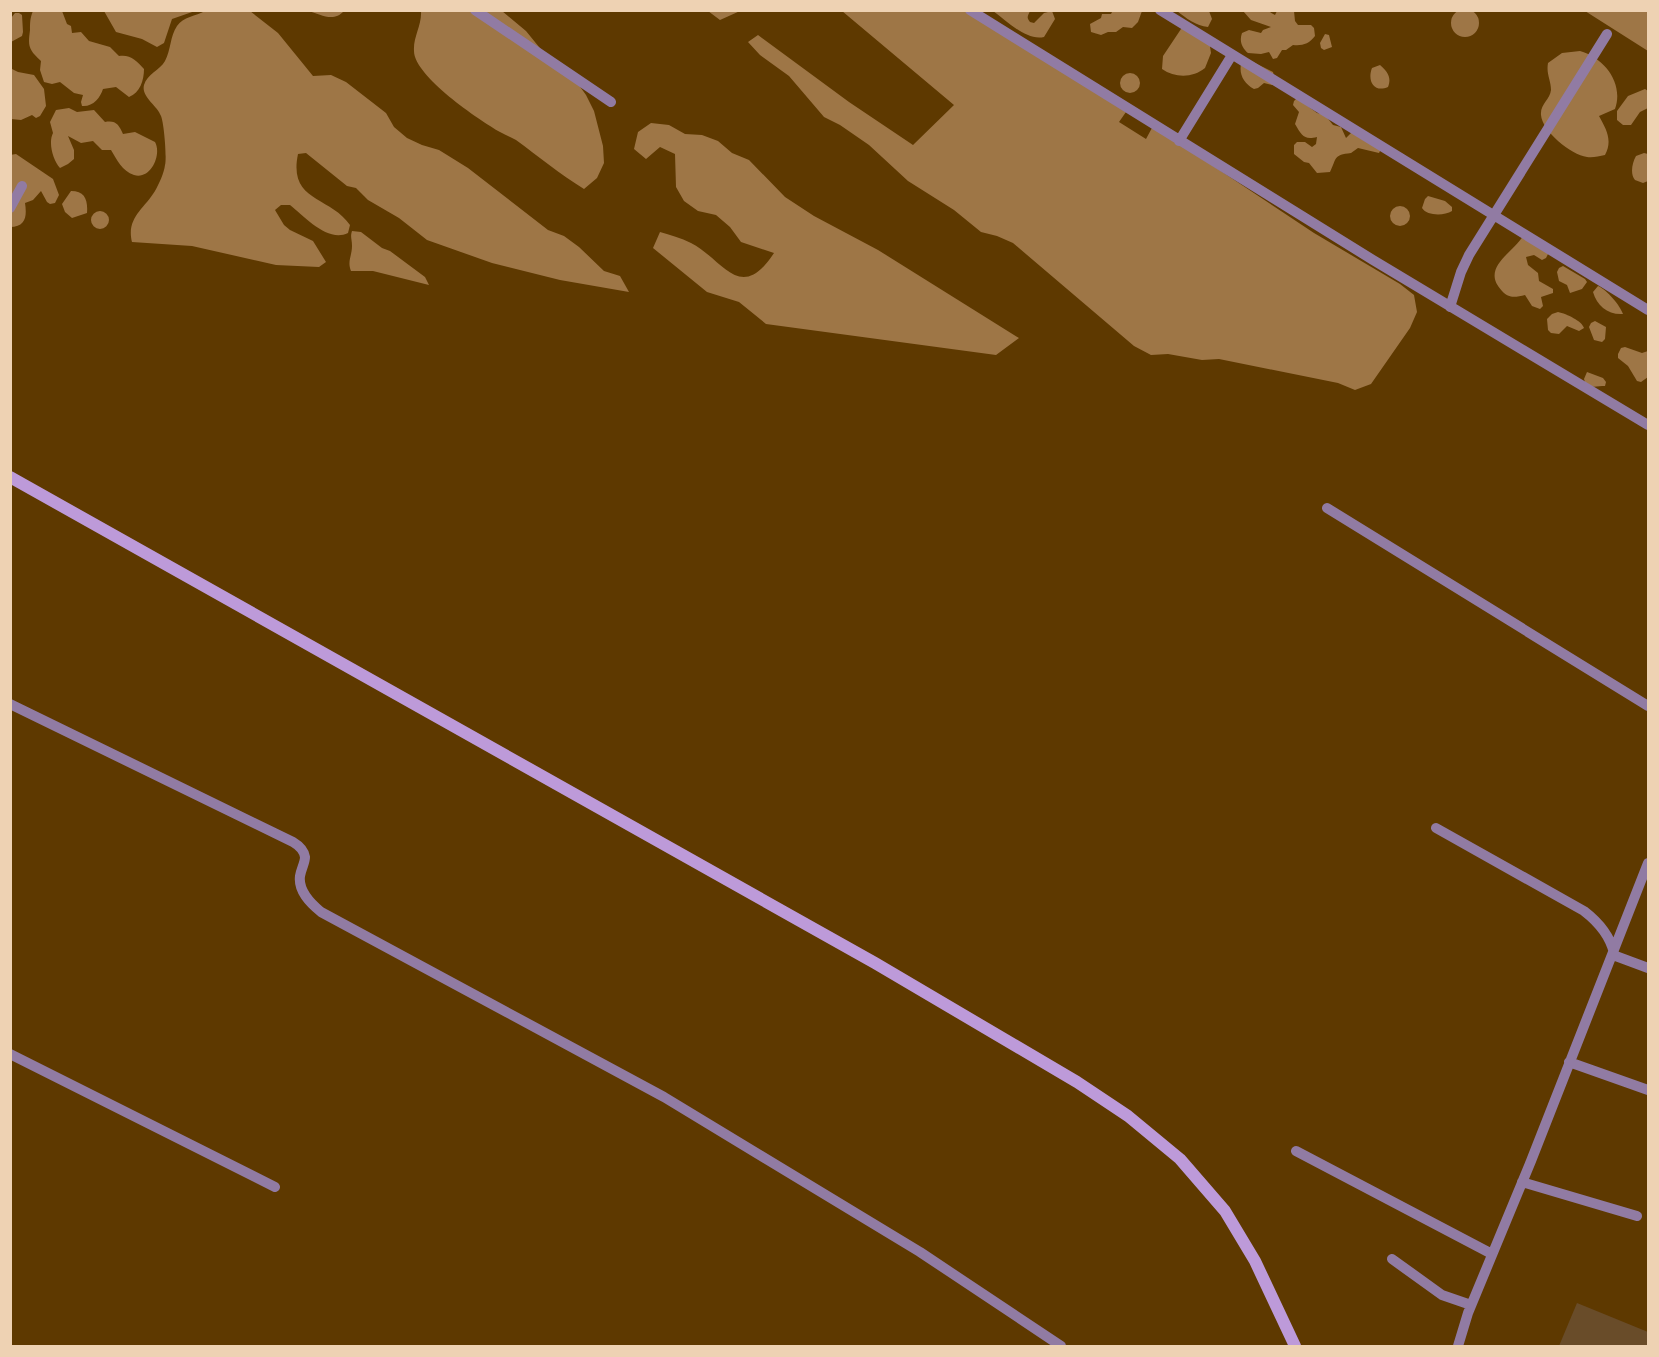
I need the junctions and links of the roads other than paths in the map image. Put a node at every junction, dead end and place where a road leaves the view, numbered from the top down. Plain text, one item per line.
1 (475, 10) edge
2 (970, 10) edge
3 (1160, 10) edge
4 (1607, 34) dead end
5 (1232, 55) junction
6 (610, 102) dead end
7 (1179, 141) junction
8 (22, 186) dead end
9 (10, 207) edge
10 (1493, 215) junction
11 (1450, 308) junction
12 (1648, 310) edge
13 (1648, 425) edge
14 (10, 477) edge
15 (1327, 508) dead end
16 (10, 704) edge
17 (1648, 706) edge
18 (1436, 828) dead end
19 (1648, 863) edge
20 (1613, 954) junction
21 (1648, 968) edge
22 (10, 1053) edge
23 (1569, 1062) junction
24 (1648, 1090) edge
25 (1296, 1151) dead end
26 (1522, 1182) junction
27 (275, 1187) dead end
28 (1637, 1216) dead end
29 (1492, 1254) junction
30 (1392, 1259) dead end
31 (1471, 1305) junction
32 (1061, 1347) edge
33 (1295, 1347) edge
34 (1458, 1347) edge

1 - 6 street
2 - 7 street
3 - 5 street
4 - 10 street
5 - 7 street
5 - 10 street
7 - 11 street
8 - 9 street
10 - 11 street
10 - 12 street
11 - 13 street
14 - 33 street
15 - 17 street
16 - 32 street
18 - 20 street
19 - 20 street
20 - 21 street
20 - 23 street
22 - 27 street
23 - 24 street
23 - 26 street
25 - 29 street
26 - 28 street
26 - 29 street
29 - 31 street
30 - 31 street
31 - 34 street

